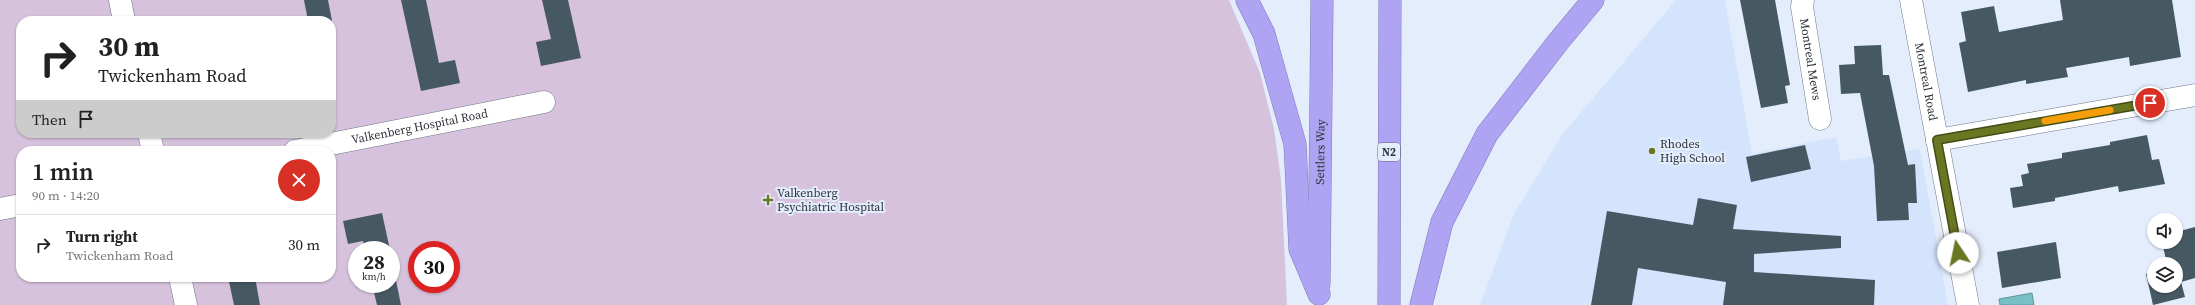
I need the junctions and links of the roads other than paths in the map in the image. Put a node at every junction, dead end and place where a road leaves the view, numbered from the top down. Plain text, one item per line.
1 (120, 0) edge
2 (1247, 0) edge
3 (1322, 0) edge
4 (1390, 0) edge
5 (1593, 0) edge
6 (1803, 0) edge
7 (1911, 0) edge
8 (123, 16) edge
9 (2195, 95) edge
10 (544, 102) dead end
11 (1820, 119) dead end
12 (1937, 140) junction
13 (320, 146) edge
14 (16, 206) edge
15 (0, 209) edge
16 (181, 282) edge
17 (1319, 300) edge
18 (186, 305) edge
19 (1389, 305) edge
20 (1421, 305) edge
21 (1968, 305) edge

1 - 8 street
2 - 17 highway
3 - 17 highway, Settlers Way
4 - 19 highway, N2
5 - 20 highway
6 - 11 street, Montreal Mews
7 - 12 street, Montreal Road
9 - 12 street
10 - 13 street, Valkenberg Hospital Road
12 - 21 street, Montreal Road
14 - 15 street
16 - 18 street

